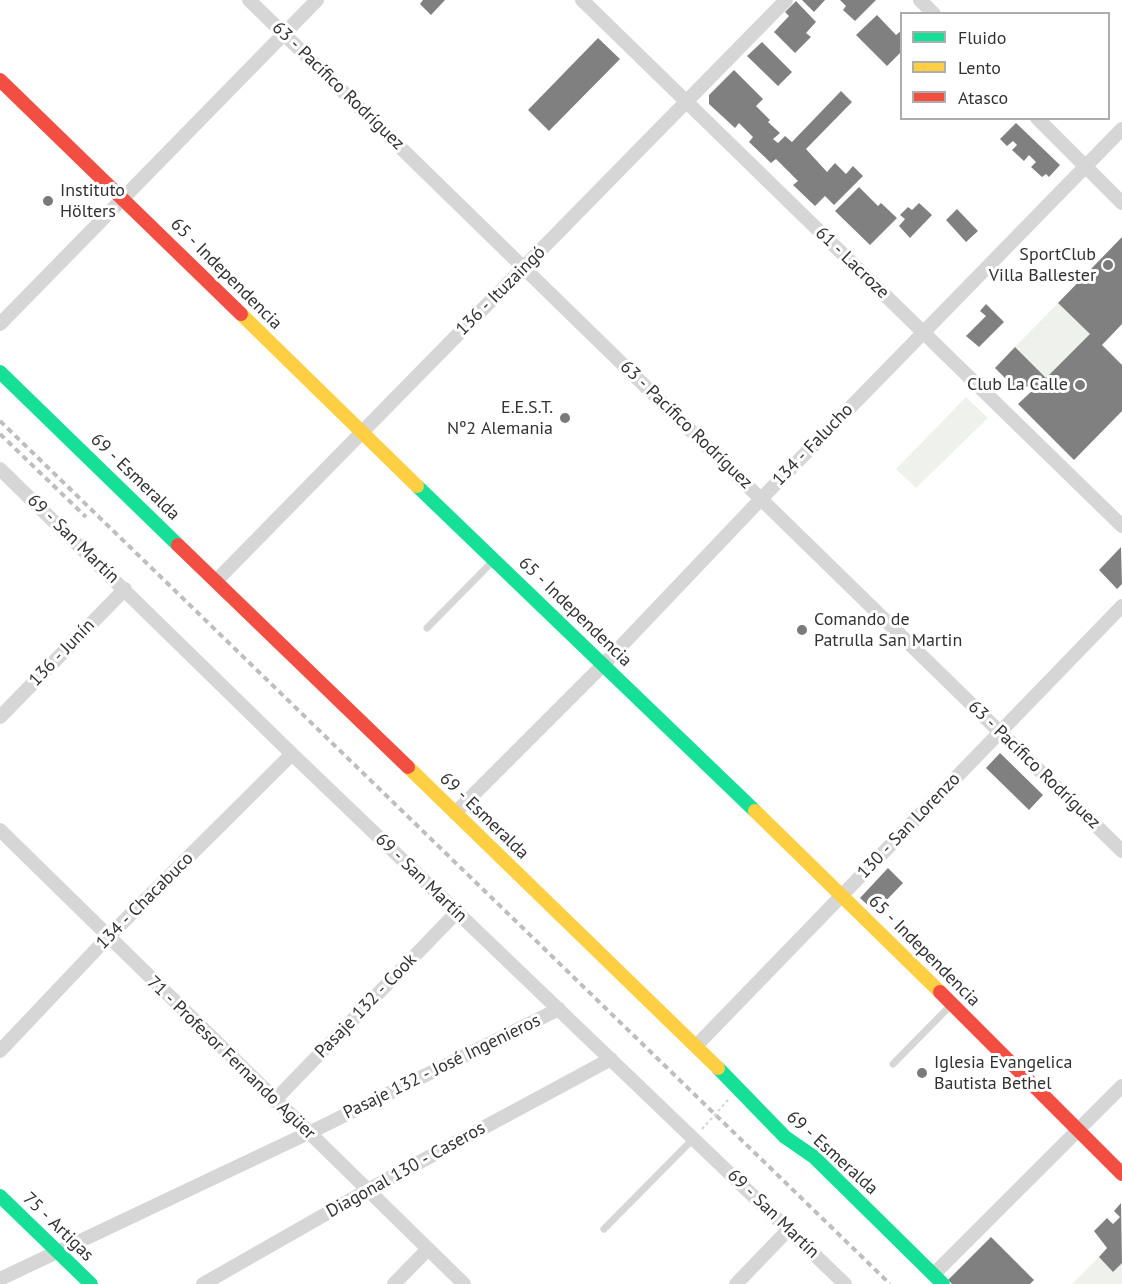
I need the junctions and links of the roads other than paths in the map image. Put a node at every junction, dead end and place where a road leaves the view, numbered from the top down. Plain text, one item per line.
1 (249, 0) edge
2 (317, 0) edge
3 (582, 0) edge
4 (786, 0) edge
5 (920, 0) edge
6 (932, 12) edge
7 (284, 34) junction
8 (0, 80) edge
9 (686, 101) junction
10 (1039, 120) edge
11 (1122, 129) edge
12 (1085, 166) junction
13 (123, 198) junction
14 (1122, 203) edge
15 (525, 267) junction
16 (0, 324) edge
17 (923, 332) junction
18 (0, 372) edge
19 (361, 432) junction
20 (0, 469) edge
21 (761, 499) junction
22 (1122, 526) edge
23 (494, 559) junction
24 (216, 581) junction
25 (125, 589) junction
26 (1122, 606) edge
27 (427, 628) dead end
28 (603, 665) junction
29 (0, 717) edge
30 (999, 731) junction
31 (292, 754) junction
32 (455, 813) junction
33 (0, 830) edge
34 (1122, 851) edge
35 (842, 895) junction
36 (457, 912) junction
37 (108, 937) junction
38 (951, 1004) junction
39 (559, 1009) junction
40 (696, 1046) junction
41 (0, 1051) edge
42 (611, 1059) junction
43 (893, 1064) dead end
44 (1122, 1086) edge
45 (274, 1101) junction
46 (1078, 1131) junction
47 (308, 1133) junction
48 (785, 1137) junction
49 (694, 1138) junction
50 (1122, 1174) edge
51 (366, 1191) junction
52 (0, 1196) edge
53 (603, 1229) dead end
54 (789, 1229) junction
55 (428, 1249) junction
56 (58, 1252) junction
57 (0, 1279) edge
58 (936, 1281) edge
59 (91, 1284) edge
60 (204, 1284) edge
61 (394, 1284) edge
62 (464, 1284) edge
63 (736, 1284) edge
64 (845, 1284) edge

1 - 7 street, 63 - Pacífico Rodríguez
2 - 7 street
3 - 9 street, 61 - Lacroze
4 - 9 street, 136 - Ituzaingó
5 - 6 street
7 - 13 street
7 - 15 street, 63 - Pacífico Rodríguez
8 - 13 street, 65 - Independencia
9 - 15 street, 136 - Ituzaingó
9 - 17 street, 61 - Lacroze
10 - 12 street
11 - 12 street, 134 - Falucho
12 - 14 street
12 - 17 street, 134 - Falucho
13 - 16 street
13 - 19 street, 65 - Independencia
15 - 19 street, 136 - Ituzaingó
15 - 21 street, 63 - Pacífico Rodríguez
17 - 21 street, 134 - Falucho
17 - 22 street, 61 - Lacroze
18 - 24 street, 69 - Esmeralda
19 - 23 street, 65 - Independencia
19 - 24 street, 136 - Ituzaingó
20 - 25 street, 69 - San Martín
21 - 28 street, 134 - Falucho
21 - 30 street, 63 - Pacífico Rodríguez
23 - 27 lane
23 - 28 street, 65 - Independencia
24 - 32 street, 69 - Esmeralda
25 - 29 street, 136 - Junín
25 - 31 street, 69 - San Martín
26 - 30 street, 130 - San Lorenzo
28 - 32 street, 134 - Falucho
28 - 35 street, 65 - Independencia
30 - 34 street, 63 - Pacífico Rodríguez
30 - 35 street, 130 - San Lorenzo
31 - 36 street, 69 - San Martín
31 - 37 street, 134 - Chacabuco
32 - 40 street, 69 - Esmeralda
33 - 37 street, 71 - Profesor Fernando Agüer
35 - 38 street, 65 - Independencia
35 - 40 street, 130 - San Lorenzo
36 - 39 street, 69 - San Martín
36 - 45 street, Pasaje 132 - Cook
37 - 41 street, 134 - Chacabuco
37 - 45 street, 71 - Profesor Fernando Agüer
38 - 43 lane
38 - 46 street, 65 - Independencia
39 - 42 street, 69 - San Martín
39 - 47 street, Pasaje 132 - José Ingenieros
40 - 48 street, 69 - Esmeralda
42 - 49 street, 69 - San Martín
42 - 51 street, Diagonal 130 - Caseros
44 - 46 street
45 - 47 street, 71 - Profesor Fernando Agüer
46 - 50 street, 65 - Independencia
46 - 58 street
47 - 51 street, 71 - Profesor Fernando Agüer
47 - 56 street, Pasaje 132 - José Ingenieros
48 - 58 street
48 - 58 street, 69 - Esmeralda
49 - 53 lane
49 - 54 street, 69 - San Martín
51 - 55 street, 71 - Profesor Fernando Agüer
51 - 60 street, Diagonal 130 - Caseros
52 - 56 street, 75 - Artigas
54 - 63 street
54 - 64 street, 69 - San Martín
55 - 61 street
55 - 62 street, 71 - Profesor Fernando Agüer
56 - 57 street, Pasaje 132 - José Ingenieros
56 - 59 street, 75 - Artigas

